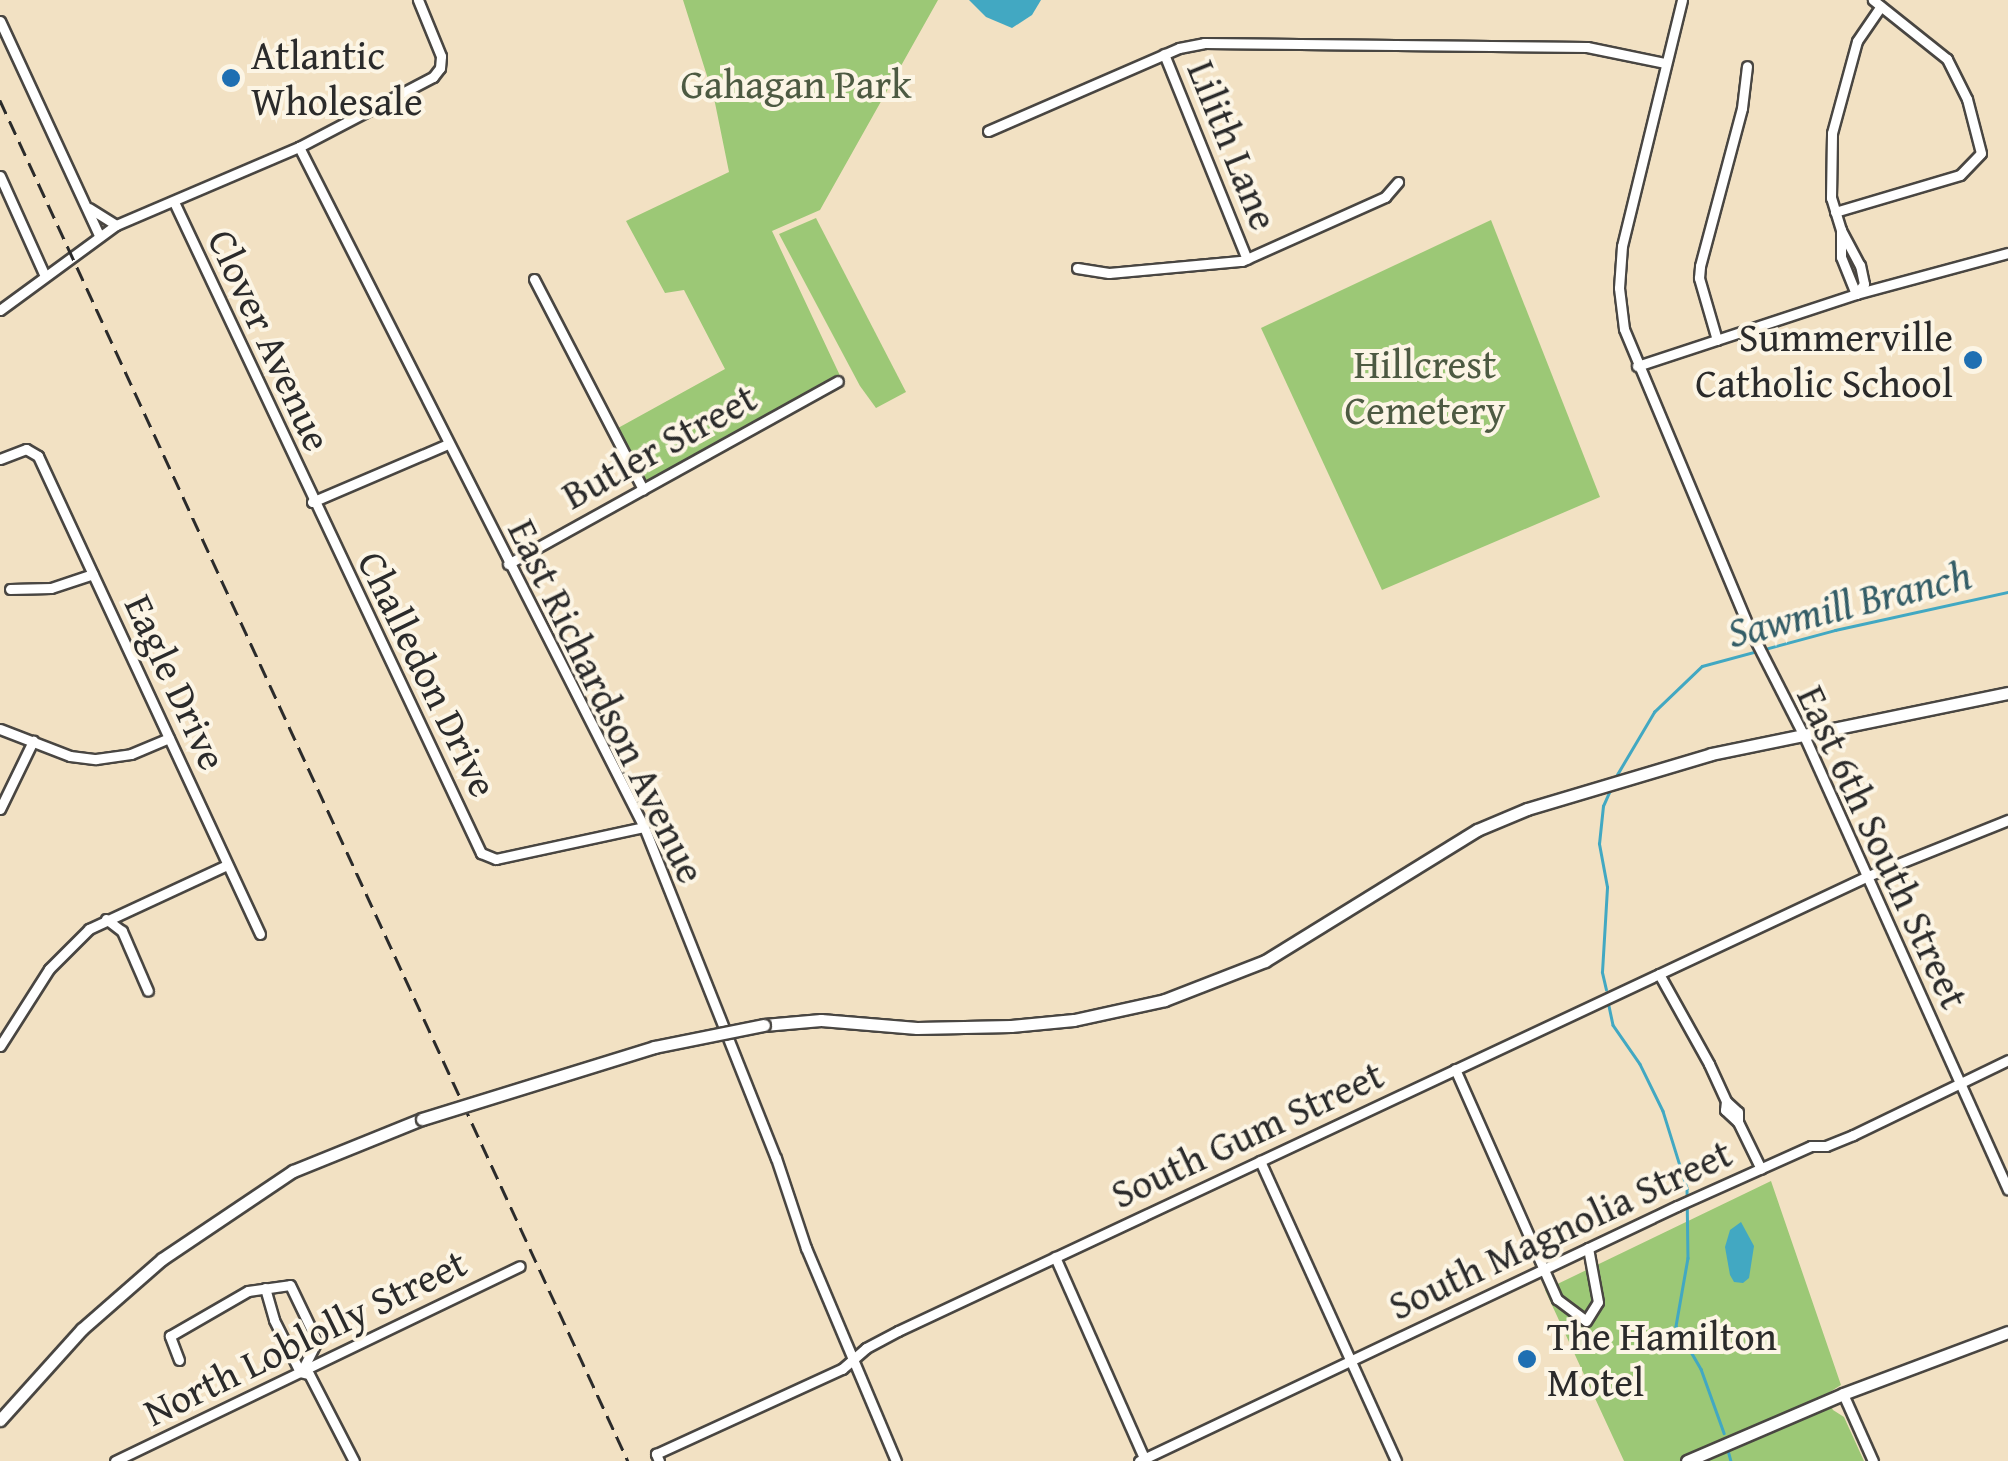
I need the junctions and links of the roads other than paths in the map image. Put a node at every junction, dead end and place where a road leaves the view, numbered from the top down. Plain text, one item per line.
1 (418, 0) edge
2 (1682, 0) edge
3 (1877, 3) edge
4 (0, 21) edge
5 (1164, 54) junction
6 (1664, 66) junction
7 (1747, 66) dead end
8 (988, 131) dead end
9 (299, 147) junction
10 (0, 176) edge
11 (1398, 182) dead end
12 (174, 202) junction
13 (84, 205) junction
14 (1835, 212) junction
15 (116, 225) junction
16 (1841, 230) junction
17 (100, 234) junction
18 (2008, 253) edge
19 (1247, 258) junction
20 (1077, 268) dead end
21 (44, 274) junction
22 (534, 279) dead end
23 (1856, 294) junction
24 (0, 310) edge
25 (1716, 340) junction
26 (1637, 366) junction
27 (838, 381) dead end
28 (448, 444) junction
29 (0, 459) edge
30 (644, 489) junction
31 (312, 502) junction
32 (508, 564) junction
33 (93, 574) junction
34 (10, 589) dead end
35 (2008, 693) edge
36 (0, 728) edge
37 (169, 738) junction
38 (1805, 738) junction
39 (33, 741) junction
40 (0, 809) edge
41 (2008, 820) edge
42 (644, 827) junction
43 (228, 865) junction
44 (1868, 876) junction
45 (106, 920) junction
46 (260, 934) dead end
47 (1659, 974) junction
48 (148, 991) dead end
49 (0, 1046) edge
50 (2008, 1060) edge
51 (1456, 1070) junction
52 (1957, 1082) junction
53 (1260, 1161) junction
54 (1760, 1168) junction
55 (2008, 1189) edge
56 (1588, 1248) junction
57 (1055, 1257) junction
58 (520, 1266) dead end
59 (1546, 1268) junction
60 (265, 1288) junction
61 (2008, 1332) edge
62 (178, 1360) dead end
63 (851, 1361) junction
64 (1350, 1361) junction
65 (300, 1372) junction
66 (1843, 1394) junction
67 (0, 1420) edge
68 (658, 1457) edge
69 (1143, 1460) edge
70 (115, 1461) edge
71 (354, 1461) edge
72 (896, 1461) edge
73 (1396, 1461) edge
74 (1687, 1461) edge
75 (1873, 1461) edge

1 - 9 street
2 - 6 street, East 6th South Street
3 - 14 street
3 - 14 street
4 - 13 street
5 - 6 street
5 - 8 street
5 - 19 street, Lilith Lane
6 - 26 street, East 6th South Street
7 - 25 street
9 - 12 street
9 - 28 street, East Richardson Avenue
10 - 21 street
11 - 19 street
12 - 15 street
12 - 31 street, Clover Avenue
13 - 15 street
13 - 17 street
14 - 16 street
15 - 17 street
16 - 23 street
16 - 23 street
17 - 21 street
18 - 23 street
19 - 20 street
21 - 24 street
22 - 30 street
23 - 25 street
25 - 26 street
26 - 38 street, East 6th South Street
27 - 30 street, Butler Street
28 - 31 street
28 - 32 street, East Richardson Avenue
29 - 33 street, Eagle Drive
30 - 32 street, Butler Street
31 - 42 street, Challedon Drive
32 - 42 street, East Richardson Avenue
33 - 34 street
33 - 37 street, Eagle Drive
35 - 38 main road
36 - 39 street
37 - 39 street
37 - 43 street, Eagle Drive
38 - 44 street, East 6th South Street
38 - 67 main road, bridge
39 - 40 street
41 - 44 street, South Gum Street
42 - 63 street, East Richardson Avenue
43 - 45 street
43 - 46 street, Eagle Drive
44 - 47 street, South Gum Street
44 - 52 street, East 6th South Street
45 - 48 street
45 - 49 street
47 - 51 street, South Gum Street
47 - 54 street
50 - 52 street, South Magnolia Street
51 - 53 street, South Gum Street
51 - 59 street
52 - 54 street, South Magnolia Street
52 - 55 street, East 6th South Street
53 - 57 street, South Gum Street
53 - 64 street
54 - 56 street, South Magnolia Street
56 - 59 street, South Magnolia Street
56 - 59 street
57 - 63 street, South Gum Street
57 - 69 street
58 - 65 street, North Loblolly Street
59 - 64 street, South Magnolia Street
60 - 62 street
60 - 65 street
60 - 65 street
61 - 66 main road
63 - 68 street, South Gum Street
63 - 72 street, East Richardson Avenue
64 - 69 street, South Magnolia Street
64 - 73 street
65 - 70 street, North Loblolly Street
65 - 71 street
66 - 74 main road
66 - 75 street

